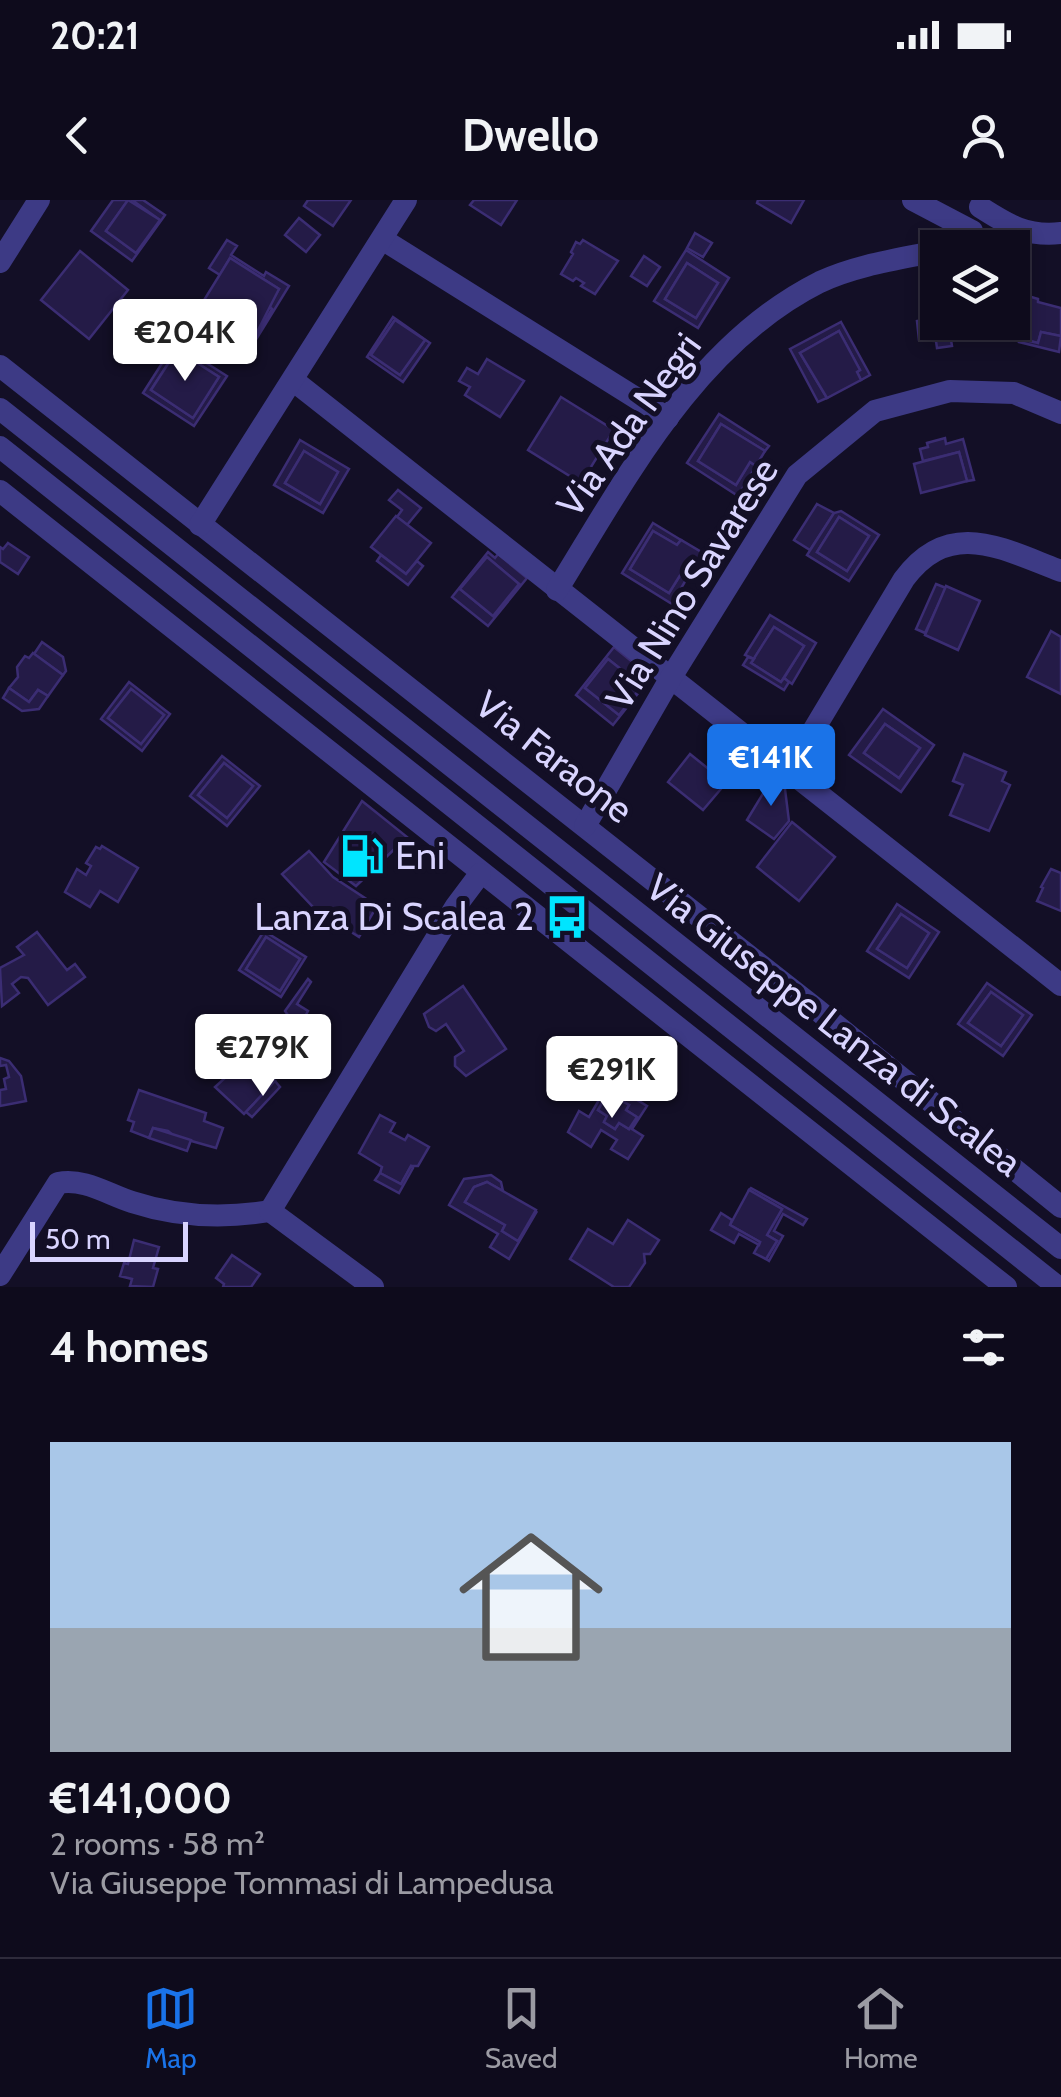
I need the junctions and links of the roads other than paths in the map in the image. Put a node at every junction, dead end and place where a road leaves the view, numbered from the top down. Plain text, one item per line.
1 (39, 200) edge
2 (406, 200) edge
3 (913, 200) edge
4 (980, 207) dead end
5 (951, 230) edge
6 (1061, 233) edge
7 (382, 239) junction
8 (920, 255) edge
9 (0, 262) edge
10 (0, 366) edge
11 (294, 381) junction
12 (0, 409) edge
13 (1061, 413) edge
14 (668, 418) junction
15 (0, 447) edge
16 (0, 492) edge
17 (200, 525) junction
18 (1061, 571) edge
19 (557, 590) junction
20 (203, 608) junction
21 (670, 679) junction
22 (266, 701) junction
23 (789, 771) junction
24 (586, 826) junction
25 (480, 874) junction
26 (1061, 985) edge
27 (1061, 1207) edge
28 (270, 1210) junction
29 (1061, 1248) edge
30 (0, 1274) edge
31 (373, 1287) edge
32 (1006, 1287) edge
33 (1058, 1287) edge

1 - 9 street
2 - 7 street
3 - 5 street
4 - 6 street
7 - 11 street
7 - 14 street
8 - 14 street, Via Ada Negri
10 - 17 street, Via Faraone
11 - 17 street
11 - 19 street
12 - 29 street, Via Giuseppe Lanza di Scalea
13 - 21 street, Via Nino Savarese
14 - 19 street, Via Ada Negri
15 - 20 street, Via Giuseppe Lanza di Scalea
16 - 22 street
17 - 24 street, Via Faraone
18 - 23 street
19 - 21 street
20 - 22 street
20 - 33 street, Via Giuseppe Lanza di Scalea
21 - 23 street
21 - 24 street, Via Nino Savarese
22 - 25 street
23 - 26 street
24 - 27 street, Via Faraone
25 - 28 street
25 - 32 street
28 - 30 street
28 - 31 street

